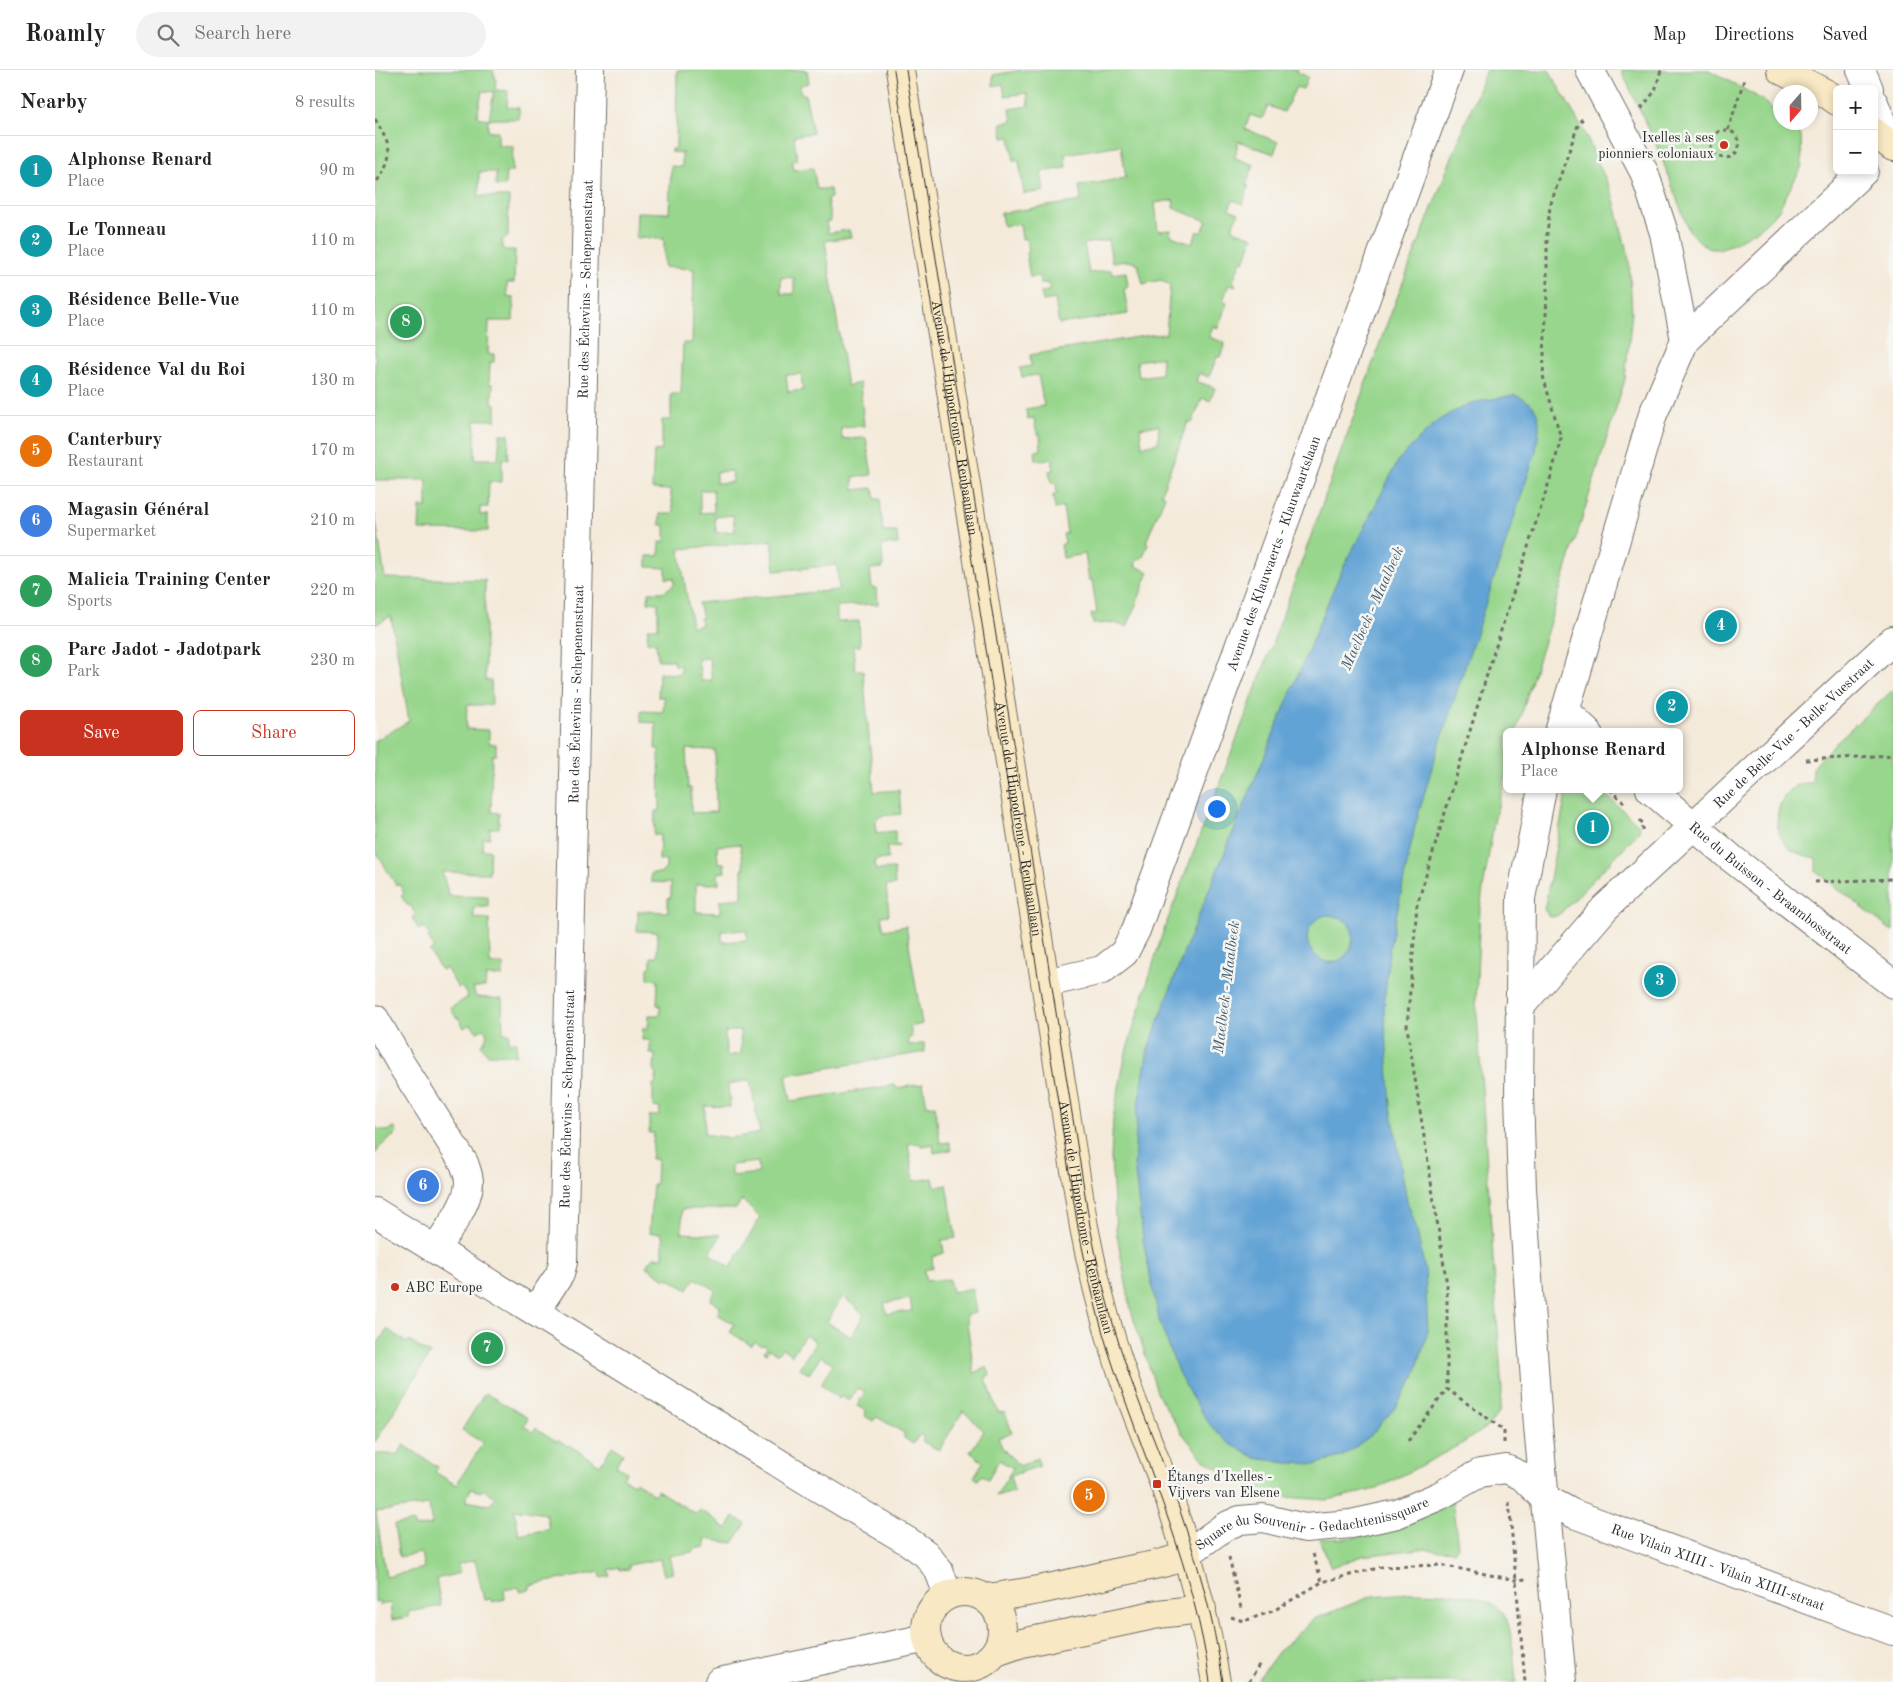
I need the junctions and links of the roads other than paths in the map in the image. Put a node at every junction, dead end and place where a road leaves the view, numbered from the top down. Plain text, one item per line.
1 (590, 70) edge
2 (900, 70) edge
3 (1449, 70) edge
4 (1590, 70) edge
5 (1781, 70) edge
6 (1861, 70) edge
7 (1867, 85) edge
8 (1833, 99) edge
9 (1878, 118) edge
10 (1885, 146) edge
11 (1860, 175) edge
12 (1685, 340) junction
13 (1893, 640) edge
14 (1562, 721) edge
15 (1579, 728) edge
16 (1542, 793) edge
17 (1655, 793) edge
18 (1692, 826) junction
19 (1046, 984) junction
20 (1893, 984) edge
21 (1519, 1008) junction
22 (375, 1019) edge
23 (375, 1212) edge
24 (435, 1249) junction
25 (535, 1311) junction
26 (1544, 1498) junction
27 (1187, 1554) junction
28 (948, 1595) junction
29 (986, 1598) junction
30 (1202, 1609) junction
31 (1893, 1631) edge
32 (927, 1638) junction
33 (996, 1652) junction
34 (965, 1675) edge
35 (719, 1682) edge
36 (1215, 1682) edge
37 (1562, 1682) edge

1 - 25 street, Rue des Échevins - Schepenenstraat
2 - 19 main road, Avenue de l'Hippodrome - Renbaanlaan
3 - 19 street, Avenue des Klauwaerts - Klauwaartslaan
4 - 12 street
5 - 8 main road
6 - 7 street
9 - 10 street
11 - 12 street
12 - 14 street
13 - 18 street, Rue de Belle-Vue - Belle-Vuestraat
14 - 15 street
16 - 21 street
17 - 18 street, Rue du Buisson - Braambosstraat
18 - 20 street, Rue du Buisson - Braambosstraat
18 - 21 street, Rue de Belle-Vue - Belle-Vuestraat
19 - 27 main road, Avenue de l'Hippodrome - Renbaanlaan
21 - 26 street
22 - 24 street
23 - 24 street
24 - 25 street
25 - 28 street
26 - 27 street, Square du Souvenir - Gedachtenissquare
26 - 31 street, Rue Vilain XIIII - Vilain XIIII-straat
26 - 37 street
27 - 29 main road
27 - 30 main road, Square du Souvenir - Gedachtenissquare
28 - 29 main road
28 - 32 main road
29 - 33 main road
30 - 33 main road
30 - 36 main road, Square du Souvenir - Gedachtenissquare
32 - 34 main road
32 - 35 street
33 - 34 main road

